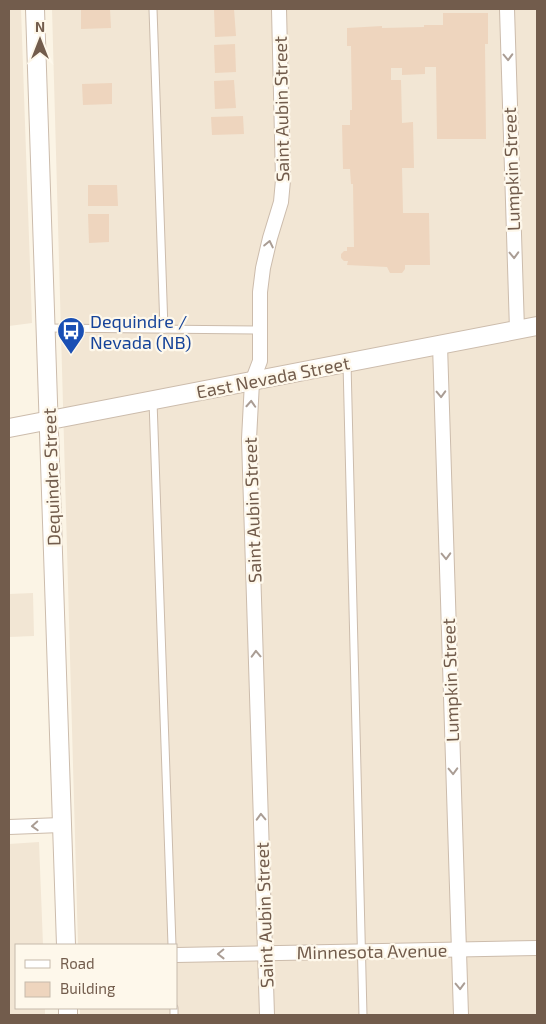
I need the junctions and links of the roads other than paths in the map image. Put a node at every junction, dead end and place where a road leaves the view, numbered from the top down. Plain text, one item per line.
1 (35, 9) edge
2 (153, 9) edge
3 (279, 9) edge
4 (507, 9) edge
5 (537, 326) edge
6 (46, 328) junction
7 (164, 329) junction
8 (259, 330) junction
9 (517, 330) junction
10 (440, 345) junction
11 (347, 363) junction
12 (252, 382) junction
13 (153, 400) junction
14 (50, 420) junction
15 (9, 428) edge
16 (61, 825) junction
17 (9, 828) edge
18 (66, 944) edge
19 (172, 944) edge
20 (537, 948) edge
21 (459, 950) junction
22 (361, 951) junction
23 (265, 953) junction
24 (178, 955) edge
25 (267, 1015) edge
26 (363, 1015) edge
27 (461, 1015) edge

1 - 6 street, Dequindre Street
2 - 7 lane
8 -> 3 street, Saint Aubin Street
4 -> 9 street, Lumpkin Street
5 - 9 street, East Nevada Street
6 - 7 lane
6 - 14 street, Dequindre Street
7 - 8 lane
8 - 12 street, Saint Aubin Street
9 - 10 street, East Nevada Street
10 - 11 street, East Nevada Street
10 -> 21 street, Lumpkin Street
11 - 12 street, East Nevada Street
11 - 22 lane
12 - 13 street, East Nevada Street
23 -> 12 street, Saint Aubin Street
13 - 14 street, East Nevada Street
13 - 19 lane
14 - 15 street, East Nevada Street
14 - 16 street, Dequindre Street
16 -> 17 street
16 - 18 street, Dequindre Street
20 - 21 street, Minnesota Avenue
21 - 22 street, Minnesota Avenue
21 -> 27 street, Lumpkin Street
22 - 23 street, Minnesota Avenue
22 - 26 lane
23 -> 24 street, Minnesota Avenue
23 - 25 street, Saint Aubin Street

